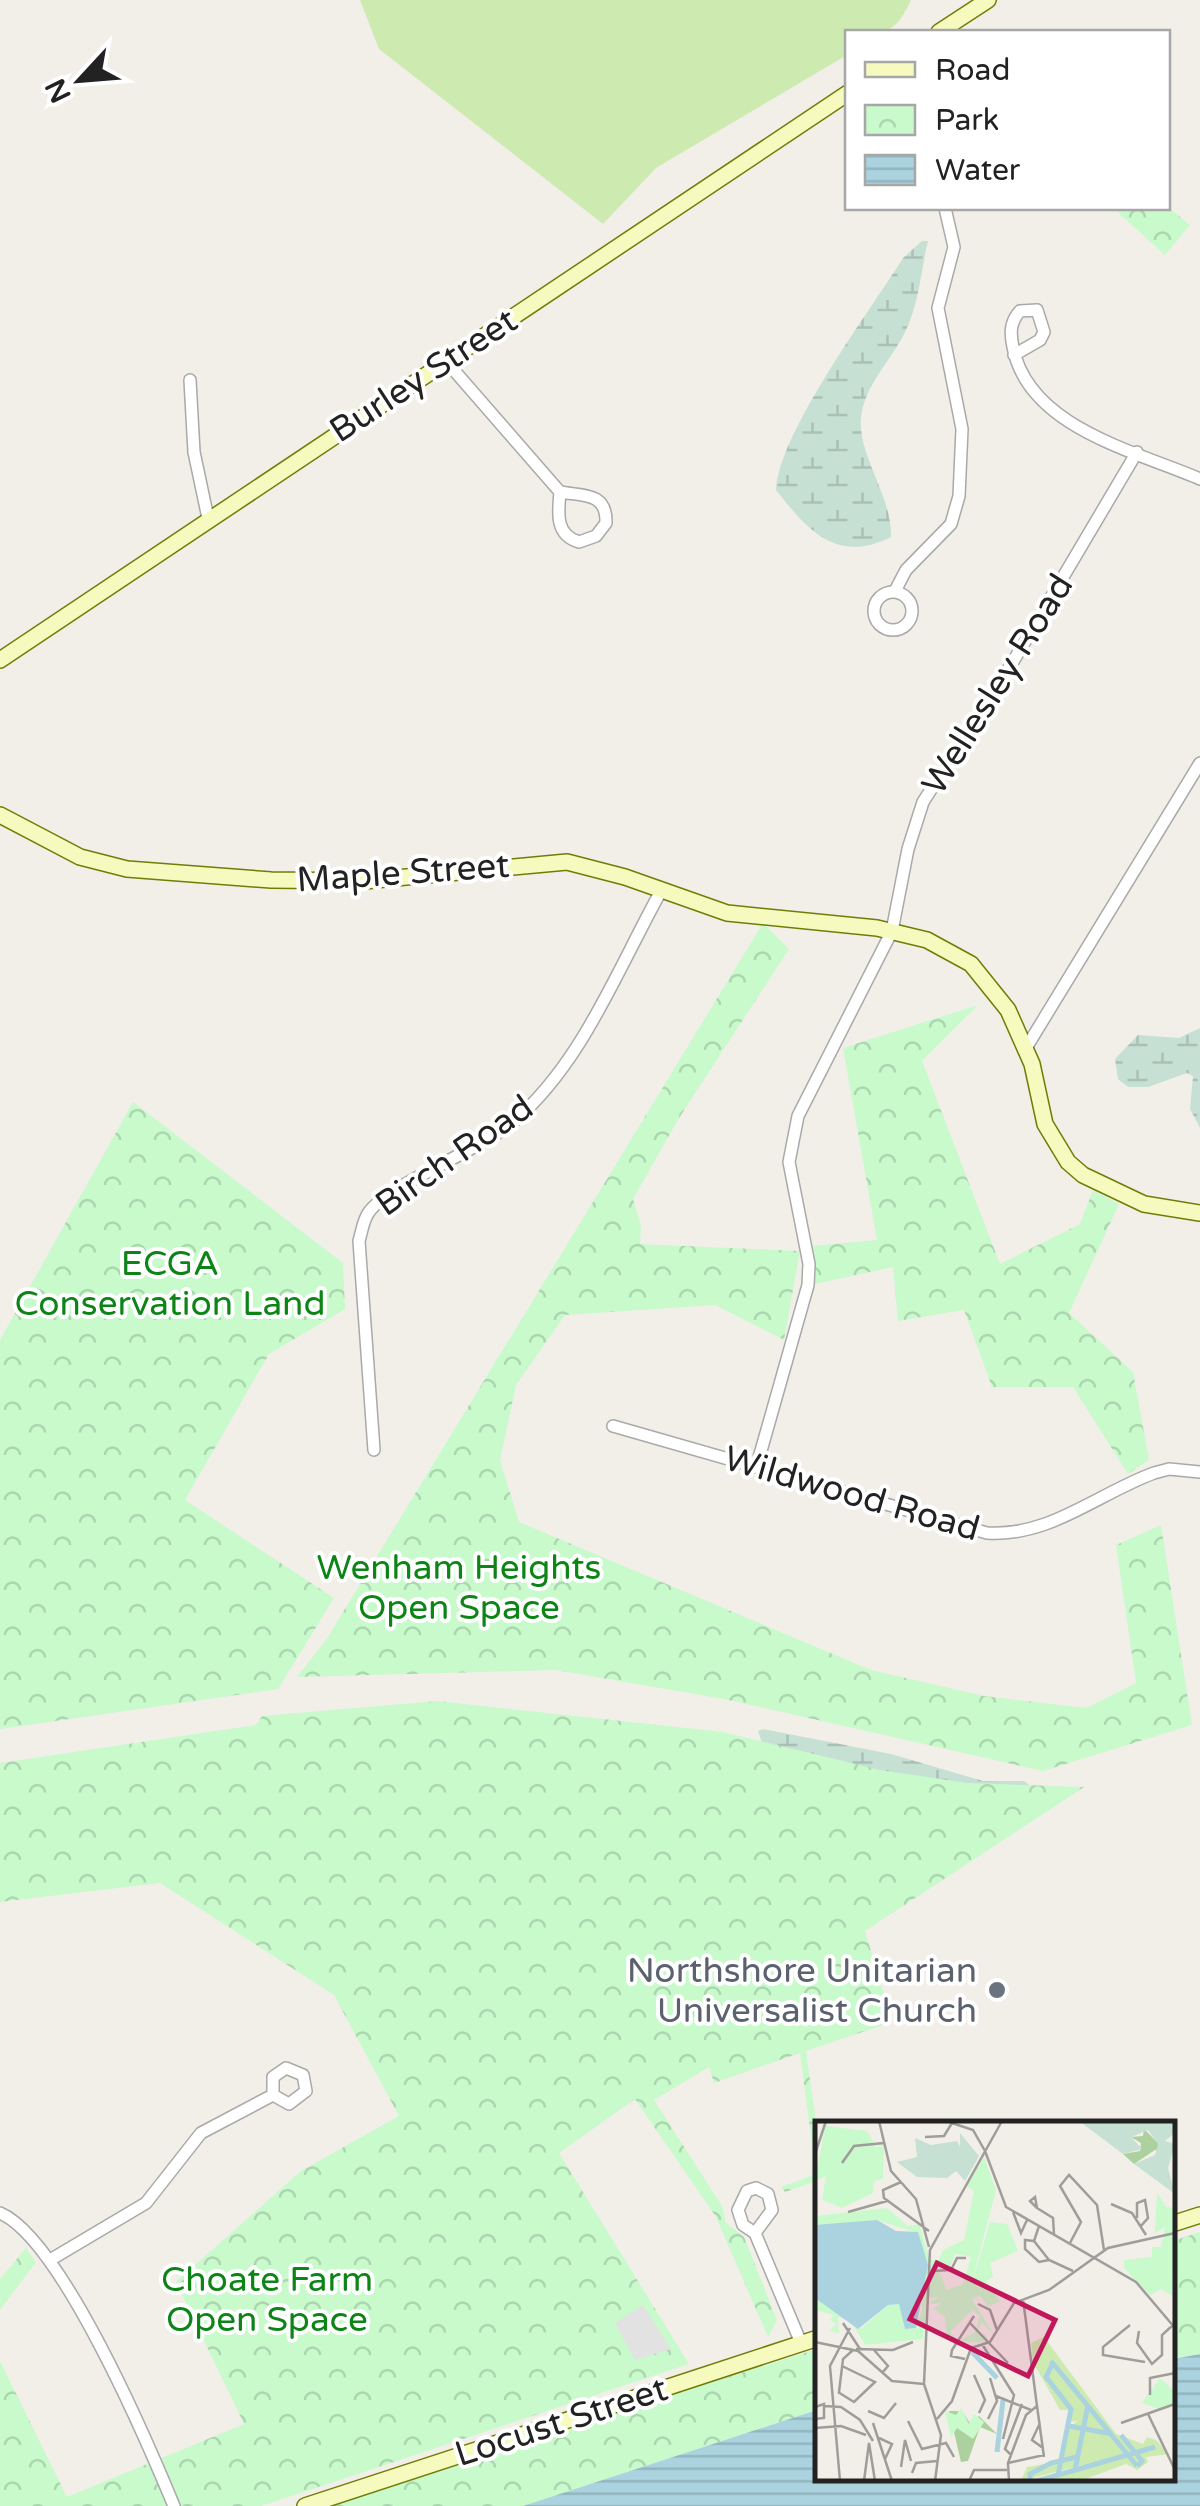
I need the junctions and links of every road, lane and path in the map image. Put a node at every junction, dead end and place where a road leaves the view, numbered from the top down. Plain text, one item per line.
1 (988, 0) edge
2 (942, 30) edge
3 (845, 96) edge
4 (945, 210) edge
5 (1014, 355) dead end
6 (445, 360) junction
7 (190, 380) dead end
8 (1137, 452) junction
9 (1200, 479) edge
10 (560, 492) junction
11 (208, 518) junction
12 (895, 592) dead end
13 (0, 660) edge
14 (1200, 763) edge
15 (0, 816) edge
16 (661, 892) junction
17 (892, 931) junction
18 (1026, 1048) junction
19 (1200, 1213) edge
20 (613, 1426) dead end
21 (374, 1450) dead end
22 (757, 1465) junction
23 (1200, 1472) edge
24 (273, 2095) dead end
25 (0, 2214) edge
26 (1200, 2215) edge
27 (1175, 2223) edge
28 (755, 2233) dead end
29 (50, 2260) junction
30 (810, 2340) edge
31 (174, 2506) edge
32 (305, 2506) edge

1 - 2 main road
3 - 6 main road, Burley Street
4 - 12 street
5 - 8 street
6 - 10 street
6 - 11 main road, Burley Street
7 - 11 street
8 - 9 street
8 - 17 street, Wellesley Road
10 - 10 street
11 - 13 main road, Burley Street
14 - 18 street
15 - 16 main road, Maple Street
16 - 17 main road, Maple Street
16 - 21 street, Birch Road
17 - 18 main road, Maple Street
17 - 22 street, Wellesley Road
18 - 19 main road, Maple Street
20 - 22 street, Wildwood Road
22 - 23 street, Wildwood Road
24 - 29 street
25 - 29 street
26 - 27 main road
28 - 30 street
29 - 31 street
30 - 32 main road, Locust Street

